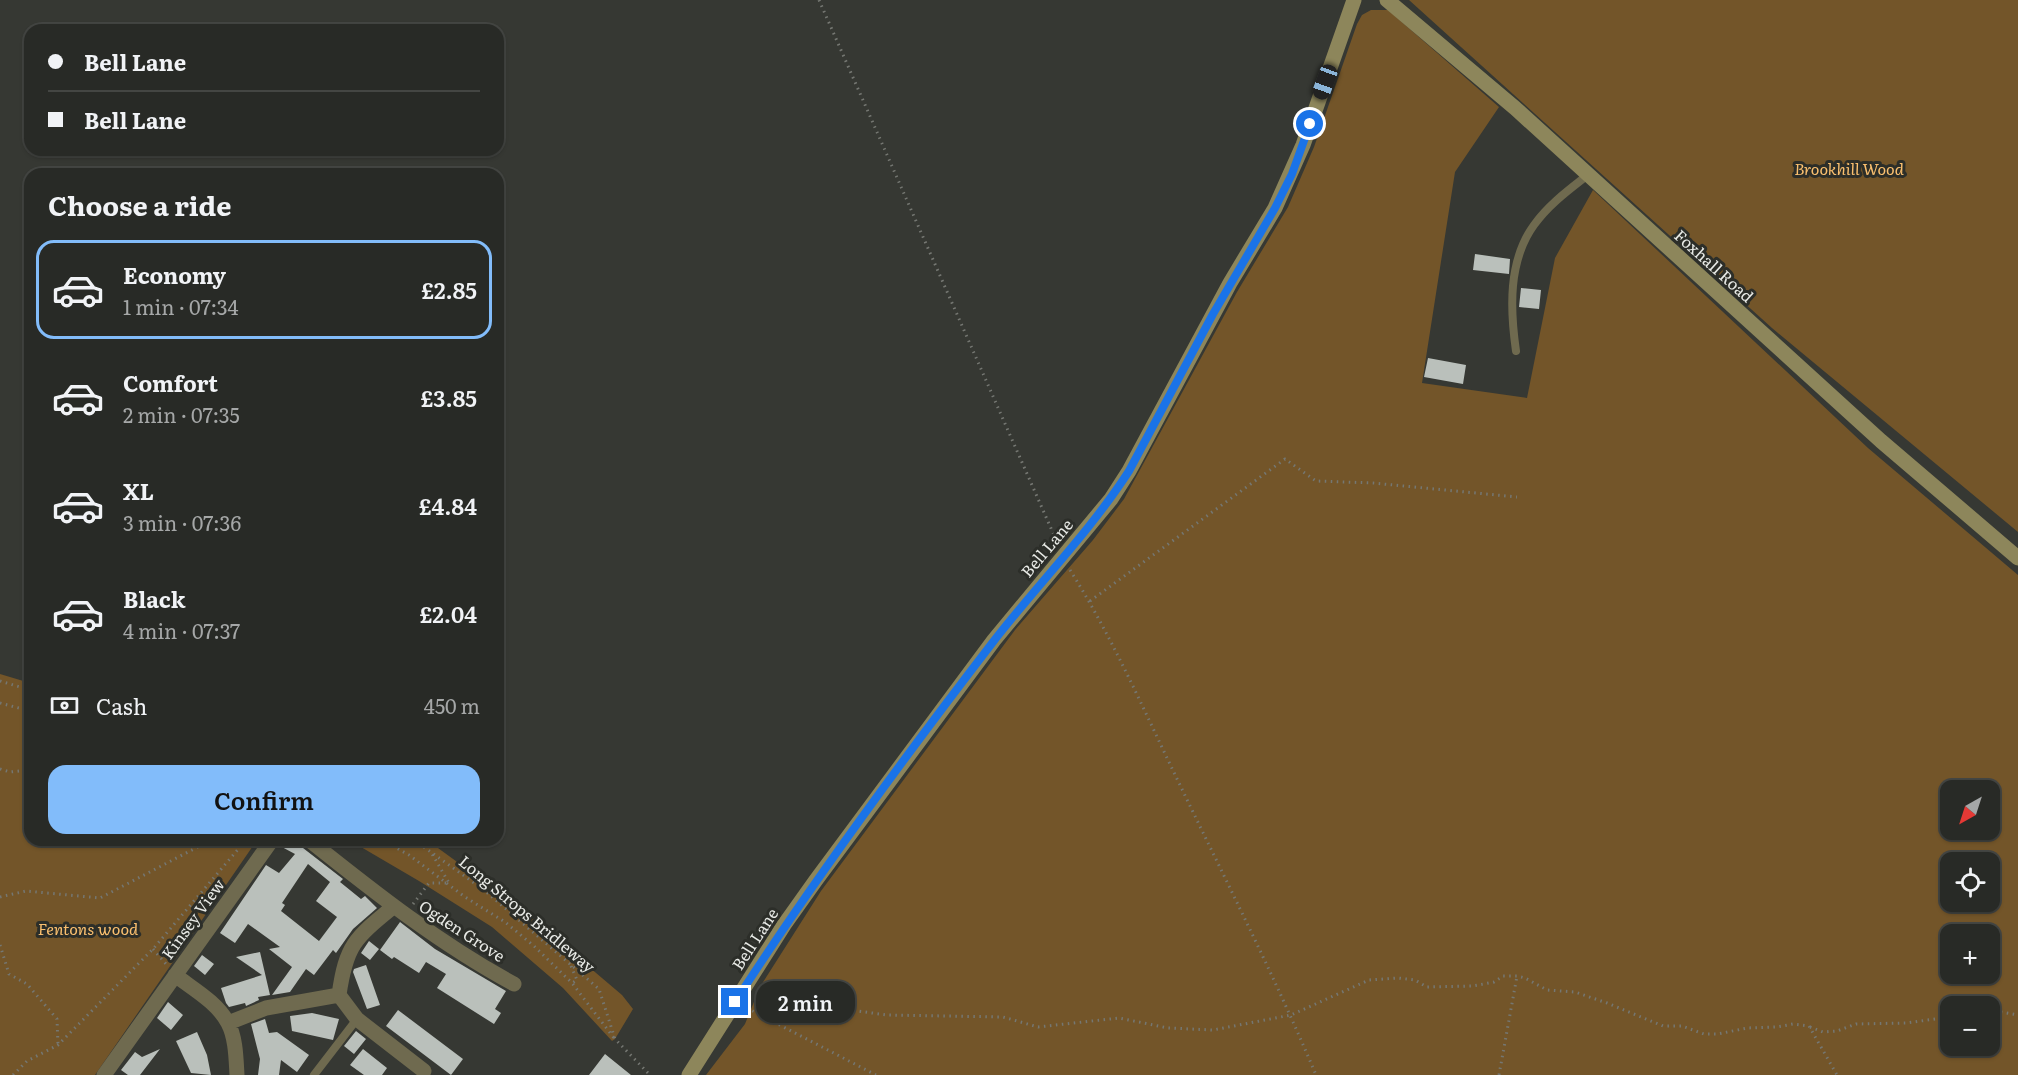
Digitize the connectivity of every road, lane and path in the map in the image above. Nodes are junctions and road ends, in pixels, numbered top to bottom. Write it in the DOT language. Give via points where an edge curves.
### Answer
graph roads {
  1 [pos="819,0"];
  2 [pos="1354,0"];
  3 [pos="1387,0"];
  4 [pos="1589,174"];
  5 [pos="1515,351"];
  6 [pos="1517,497"];
  7 [pos="1063,558"];
  8 [pos="2018,558"];
  9 [pos="1090,601"];
  10 [pos="0,681"];
  11 [pos="24,688"];
  12 [pos="0,703"];
  13 [pos="24,709"];
  14 [pos="0,769"];
  15 [pos="24,771"];
  16 [pos="191,846"];
  17 [pos="199,846"];
  18 [pos="241,846"];
  19 [pos="268,846"];
  20 [pos="317,846"];
  21 [pos="393,846"];
  22 [pos="424,846"];
  23 [pos="191,850"];
  24 [pos="430,850"];
  25 [pos="450,884"];
  26 [pos="0,897"];
  27 [pos="398,911"];
  28 [pos="0,945"];
  29 [pos="153,949"];
  30 [pos="568,962"];
  31 [pos="175,975"];
  32 [pos="1516,976"];
  33 [pos="572,983"];
  34 [pos="514,984"];
  35 [pos="339,995"];
  36 [pos="2000,1012"];
  37 [pos="1291,1015"];
  38 [pos="2018,1015"];
  39 [pos="1940,1018"];
  40 [pos="357,1019"];
  41 [pos="228,1023"];
  42 [pos="1809,1026"];
  43 [pos="615,1040"];
  44 [pos="58,1045"];
  45 [pos="424,1071"];
  46 [pos="13,1075"];
  47 [pos="104,1075"];
  48 [pos="237,1075"];
  49 [pos="314,1075"];
  50 [pos="650,1075"];
  51 [pos="689,1075"];
  52 [pos="876,1075"];
  53 [pos="1316,1075"];
  54 [pos="1499,1075"];
  55 [pos="1837,1075"];
  1 -- 7 [label="path"];
  2 -- 7 [label="street, Bell Lane" via="1303,146 1275,208 1129,471"];
  3 -- 4 [label="street, Foxhall Road"];
  4 -- 5 [label="lane" via="1556,200 1534,225 1522,248 1513,282"];
  4 -- 8 [label="street, Foxhall Road" via="1881,441"];
  6 -- 9 [label="path" via="1373,483 1316,482 1285,459"];
  7 -- 9 [label="path"];
  7 -- 51 [label="street, Bell Lane" via="994,640 816,880"];
  9 -- 37 [label="path"];
  10 -- 11 [label="path"];
  12 -- 13 [label="path"];
  14 -- 15 [label="path"];
  16 -- 23 [label="path"];
  17 -- 23 [label="path"];
  18 -- 29 [label="path"];
  19 -- 31 [label="street, Kinsey View"];
  20 -- 27 [label="street, Ogden Grove"];
  21 -- 25 [label="path"];
  22 -- 24 [label="path, Long Strops Bridleway"];
  23 -- 26 [label="path" via="100,898 26,891"];
  24 -- 25 [label="path"];
  24 -- 30 [label="path, Long Strops Bridleway"];
  25 -- 27 [label="path" via="429,883"];
  25 -- 33 [label="path" via="505,922"];
  27 -- 34 [label="street, Ogden Grove"];
  27 -- 35 [label="street, Ogden Grove" via="366,929 350,950"];
  28 -- 44 [label="path" via="9,974 27,984 57,1019"];
  29 -- 31 [label="path"];
  29 -- 44 [label="path"];
  30 -- 33 [label="path" via="577,980"];
  30 -- 43 [label="path, Long Strops Bridleway" via="599,989"];
  31 -- 41 [label="street, Kinsey View" via="216,1006"];
  31 -- 47 [label="street"];
  32 -- 37 [label="path" via="1473,986 1427,987 1398,978 1369,980"];
  32 -- 42 [label="path" via="1547,990 1575,992 1663,1026 1682,1026 1704,1034 1793,1024"];
  32 -- 54 [label="path"];
  33 -- 43 [label="path"];
  35 -- 40 [label="street"];
  35 -- 41 [label="street" via="266,1008"];
  36 -- 38 [label="path"];
  37 -- 52 [label="path" via="1213,1030 1168,1028 1119,1018 1038,1027 1003,1017 887,1016 850,1010 797,1009 765,1017"];
  37 -- 53 [label="path"];
  39 -- 42 [label="path" via="1856,1024 1822,1032"];
  40 -- 45 [label="street"];
  40 -- 49 [label="lane"];
  41 -- 48 [label="street, Kinsey View"];
  42 -- 55 [label="path"];
  43 -- 50 [label="path, Long Strops Bridleway"];
  44 -- 46 [label="path" via="27,1061"];
}
